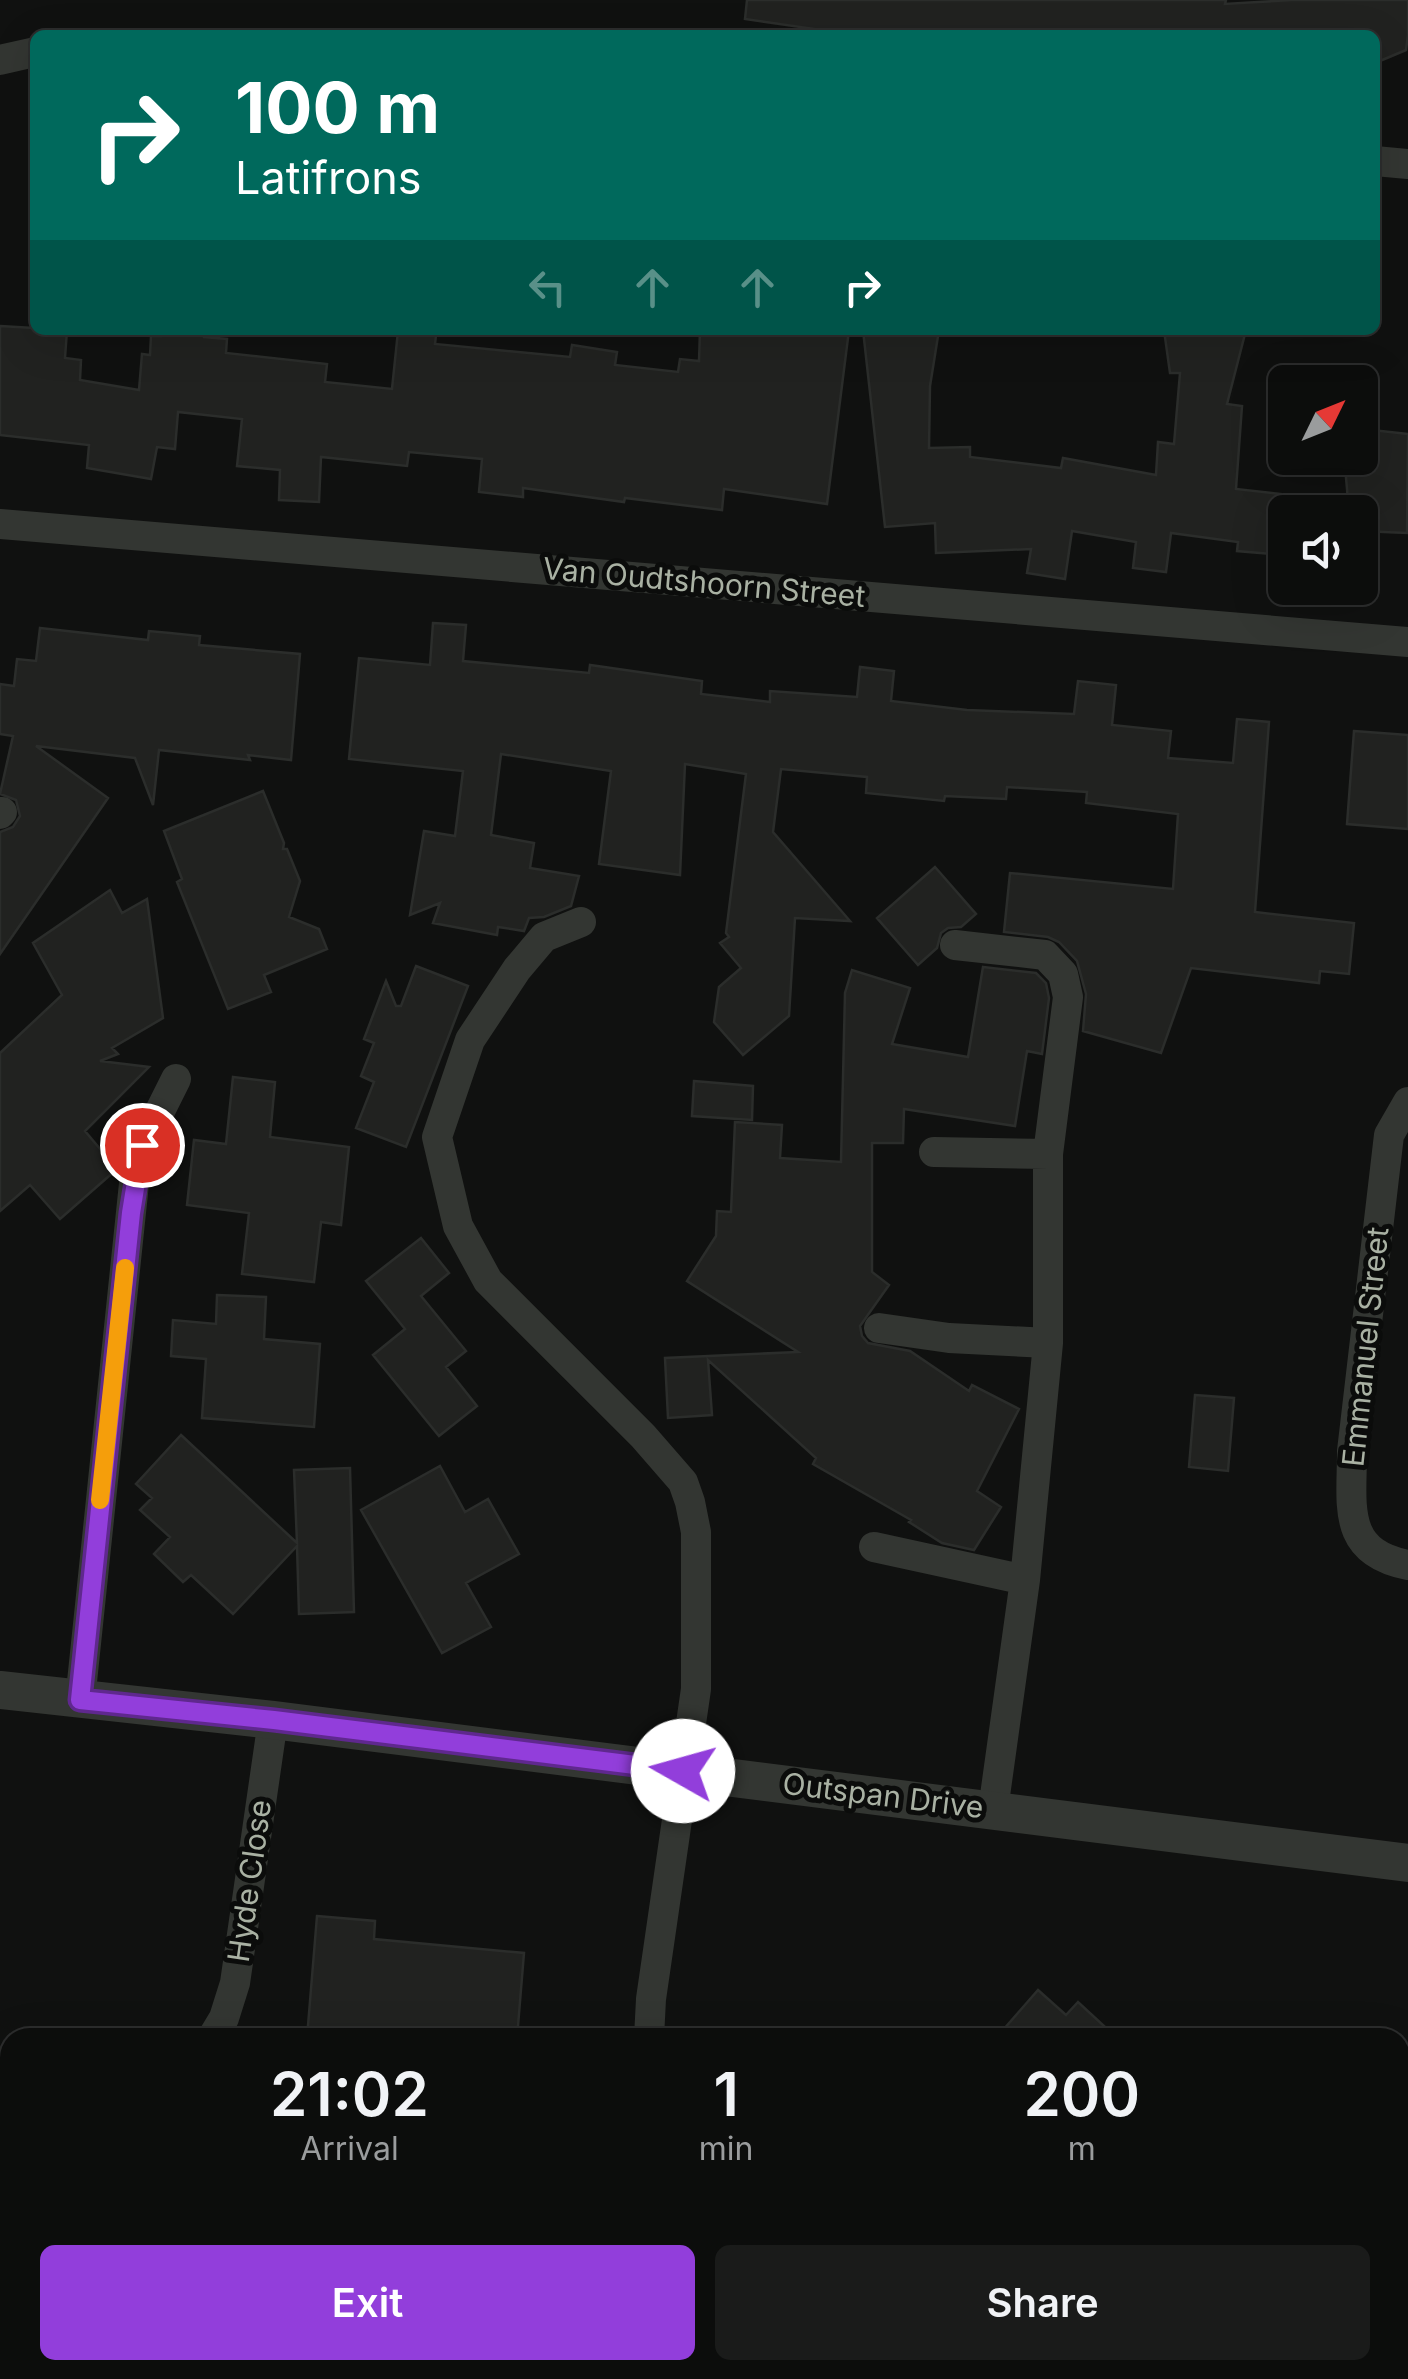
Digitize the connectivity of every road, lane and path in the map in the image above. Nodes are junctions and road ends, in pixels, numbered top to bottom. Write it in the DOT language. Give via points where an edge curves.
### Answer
graph roads {
  1 [pos="30,53"];
  2 [pos="0,60"];
  3 [pos="1380,161"];
  4 [pos="1408,164"];
  5 [pos="0,524"];
  6 [pos="1408,642"];
  7 [pos="582,922"];
  8 [pos="955,945"];
  9 [pos="176,1079"];
  10 [pos="1408,1102"];
  11 [pos="934,1152"];
  12 [pos="1048,1154"];
  13 [pos="879,1328"];
  14 [pos="1048,1343"];
  15 [pos="874,1547"];
  16 [pos="1408,1565"];
  17 [pos="1025,1580"];
  18 [pos="0,1690"];
  19 [pos="80,1700"];
  20 [pos="274,1720"];
  21 [pos="683,1771"];
  22 [pos="993,1810"];
  23 [pos="1408,1863"];
  24 [pos="218,2028"];
  25 [pos="650,2028"];
  1 -- 2 [label="street"];
  3 -- 4 [label="street"];
  5 -- 6 [label="street, Van Oudtshoorn Street"];
  7 -- 21 [label="street" via="544,938 517,969 470,1040 437,1137 458,1226 488,1281 683,1482 696,1532 696,1689"];
  8 -- 12 [label="street" via="1045,955 1062,974 1068,996"];
  9 -- 19 [label="street" via="142,1145 136,1174"];
  10 -- 16 [label="street, Emmanuel Street" via="1389,1134 1352,1451 1352,1501 1364,1546"];
  11 -- 12 [label="street"];
  12 -- 14 [label="street"];
  13 -- 14 [label="street"];
  14 -- 17 [label="street"];
  15 -- 17 [label="street"];
  17 -- 22 [label="street"];
  18 -- 19 [label="street, Outspan Drive"];
  19 -- 20 [label="street, Outspan Drive"];
  20 -- 21 [label="street, Outspan Drive"];
  20 -- 24 [label="street, Hyde Close" via="235,1983"];
  21 -- 22 [label="street, Outspan Drive"];
  21 -- 25 [label="street"];
  22 -- 23 [label="street, Outspan Drive"];
}
